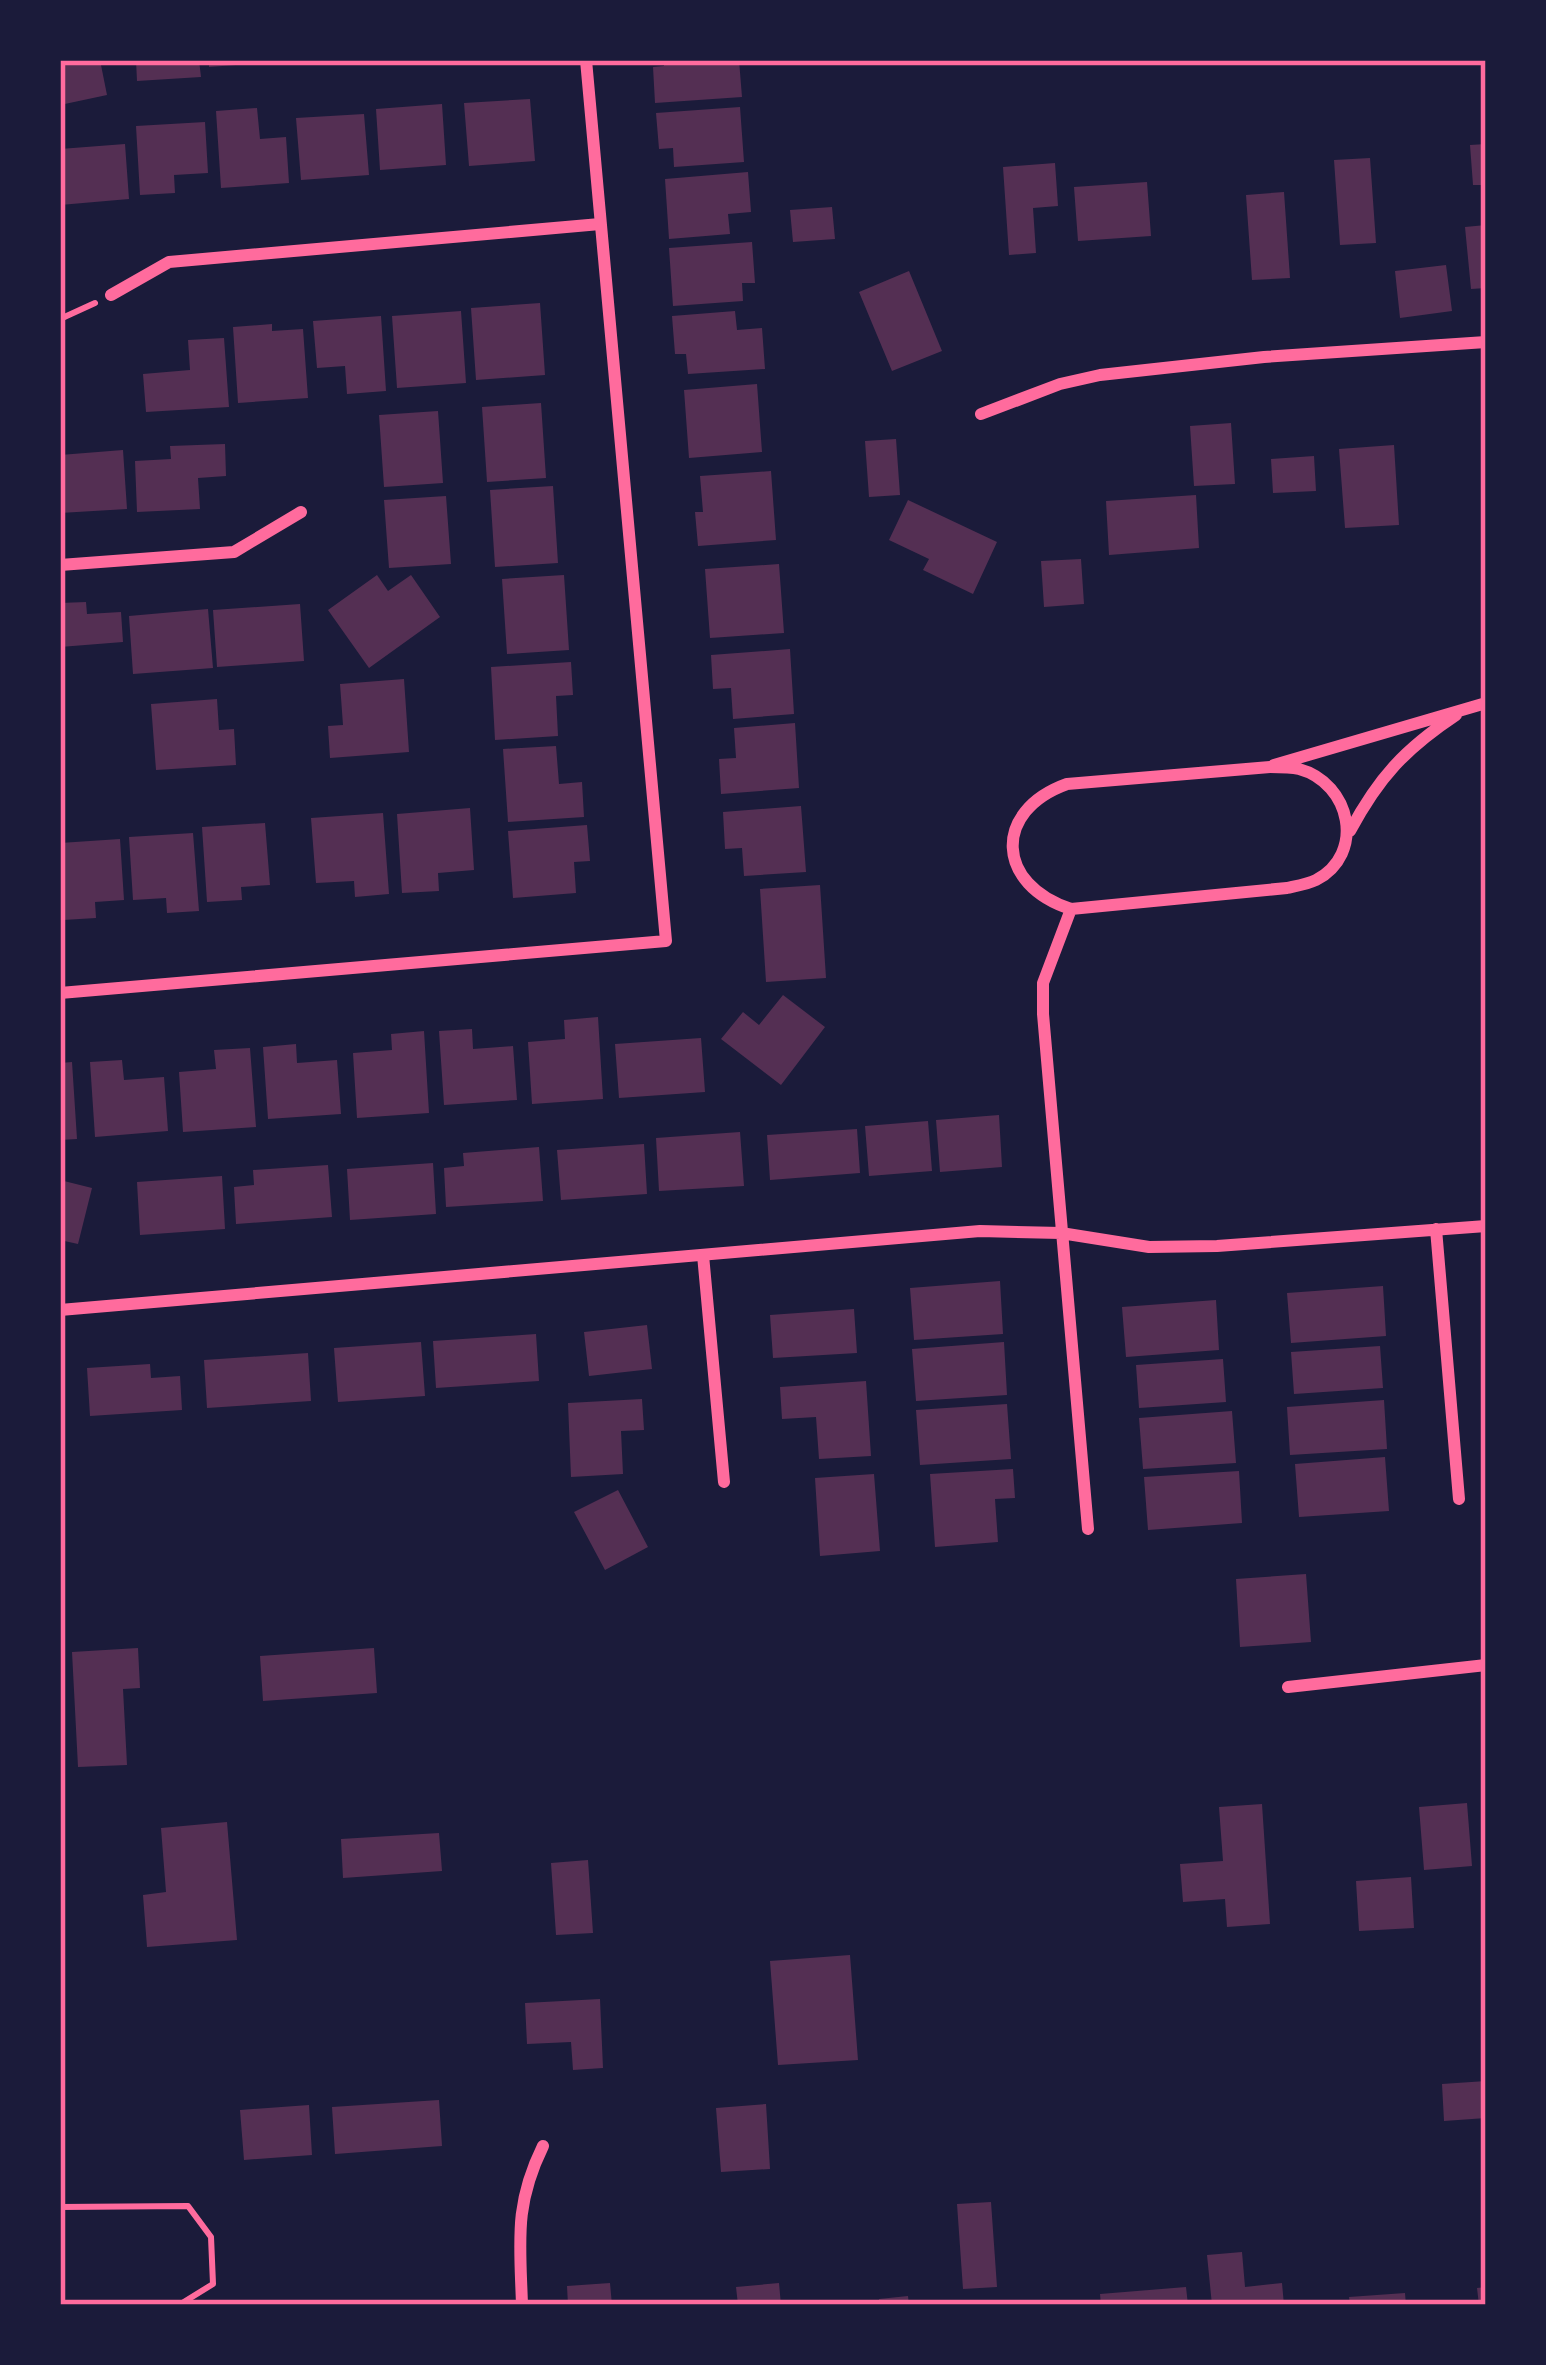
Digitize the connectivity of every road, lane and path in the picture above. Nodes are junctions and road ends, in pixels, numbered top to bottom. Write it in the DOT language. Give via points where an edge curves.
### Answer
graph roads {
  1 [pos="586,60"];
  2 [pos="600,224"];
  3 [pos="111,296"];
  4 [pos="60,320"];
  5 [pos="1486,342"];
  6 [pos="981,414"];
  7 [pos="301,512"];
  8 [pos="60,565"];
  9 [pos="1486,704"];
  10 [pos="1467,707"];
  11 [pos="1270,767"];
  12 [pos="1349,832"];
  13 [pos="1071,909"];
  14 [pos="60,993"];
  15 [pos="1486,1226"];
  16 [pos="1436,1229"];
  17 [pos="1061,1233"];
  18 [pos="703,1255"];
  19 [pos="60,1310"];
  20 [pos="724,1482"];
  21 [pos="1459,1499"];
  22 [pos="1088,1529"];
  23 [pos="1486,1665"];
  24 [pos="1288,1687"];
  25 [pos="543,2146"];
  26 [pos="60,2207"];
  27 [pos="179,2305"];
  28 [pos="522,2305"];
  1 -- 2 [label="street"];
  2 -- 3 [label="street" via="170,262"];
  2 -- 14 [label="street" via="666,941"];
  3 -- 4 [label="path"];
  5 -- 6 [label="street" via="1100,375"];
  7 -- 8 [label="street" via="234,552"];
  9 -- 10 [label="street"];
  10 -- 11 [label="street"];
  10 -- 12 [label="street" via="1401,756"];
  11 -- 12 [label="street" via="1300,769 1327,783"];
  11 -- 13 [label="street" via="1067,784 1042,793 1026,808 1012,850 1030,888"];
  12 -- 13 [label="street" via="1345,849 1316,880"];
  13 -- 17 [label="street" via="1043,983"];
  15 -- 16 [label="street"];
  16 -- 17 [label="street" via="1149,1247"];
  16 -- 21 [label="street"];
  17 -- 18 [label="street" via="980,1231"];
  17 -- 22 [label="street"];
  18 -- 19 [label="street"];
  18 -- 20 [label="street"];
  23 -- 24 [label="street"];
  25 -- 28 [label="street" via="525,2184 519,2224"];
  26 -- 27 [label="path" via="188,2206 211,2237 213,2284"];
}
